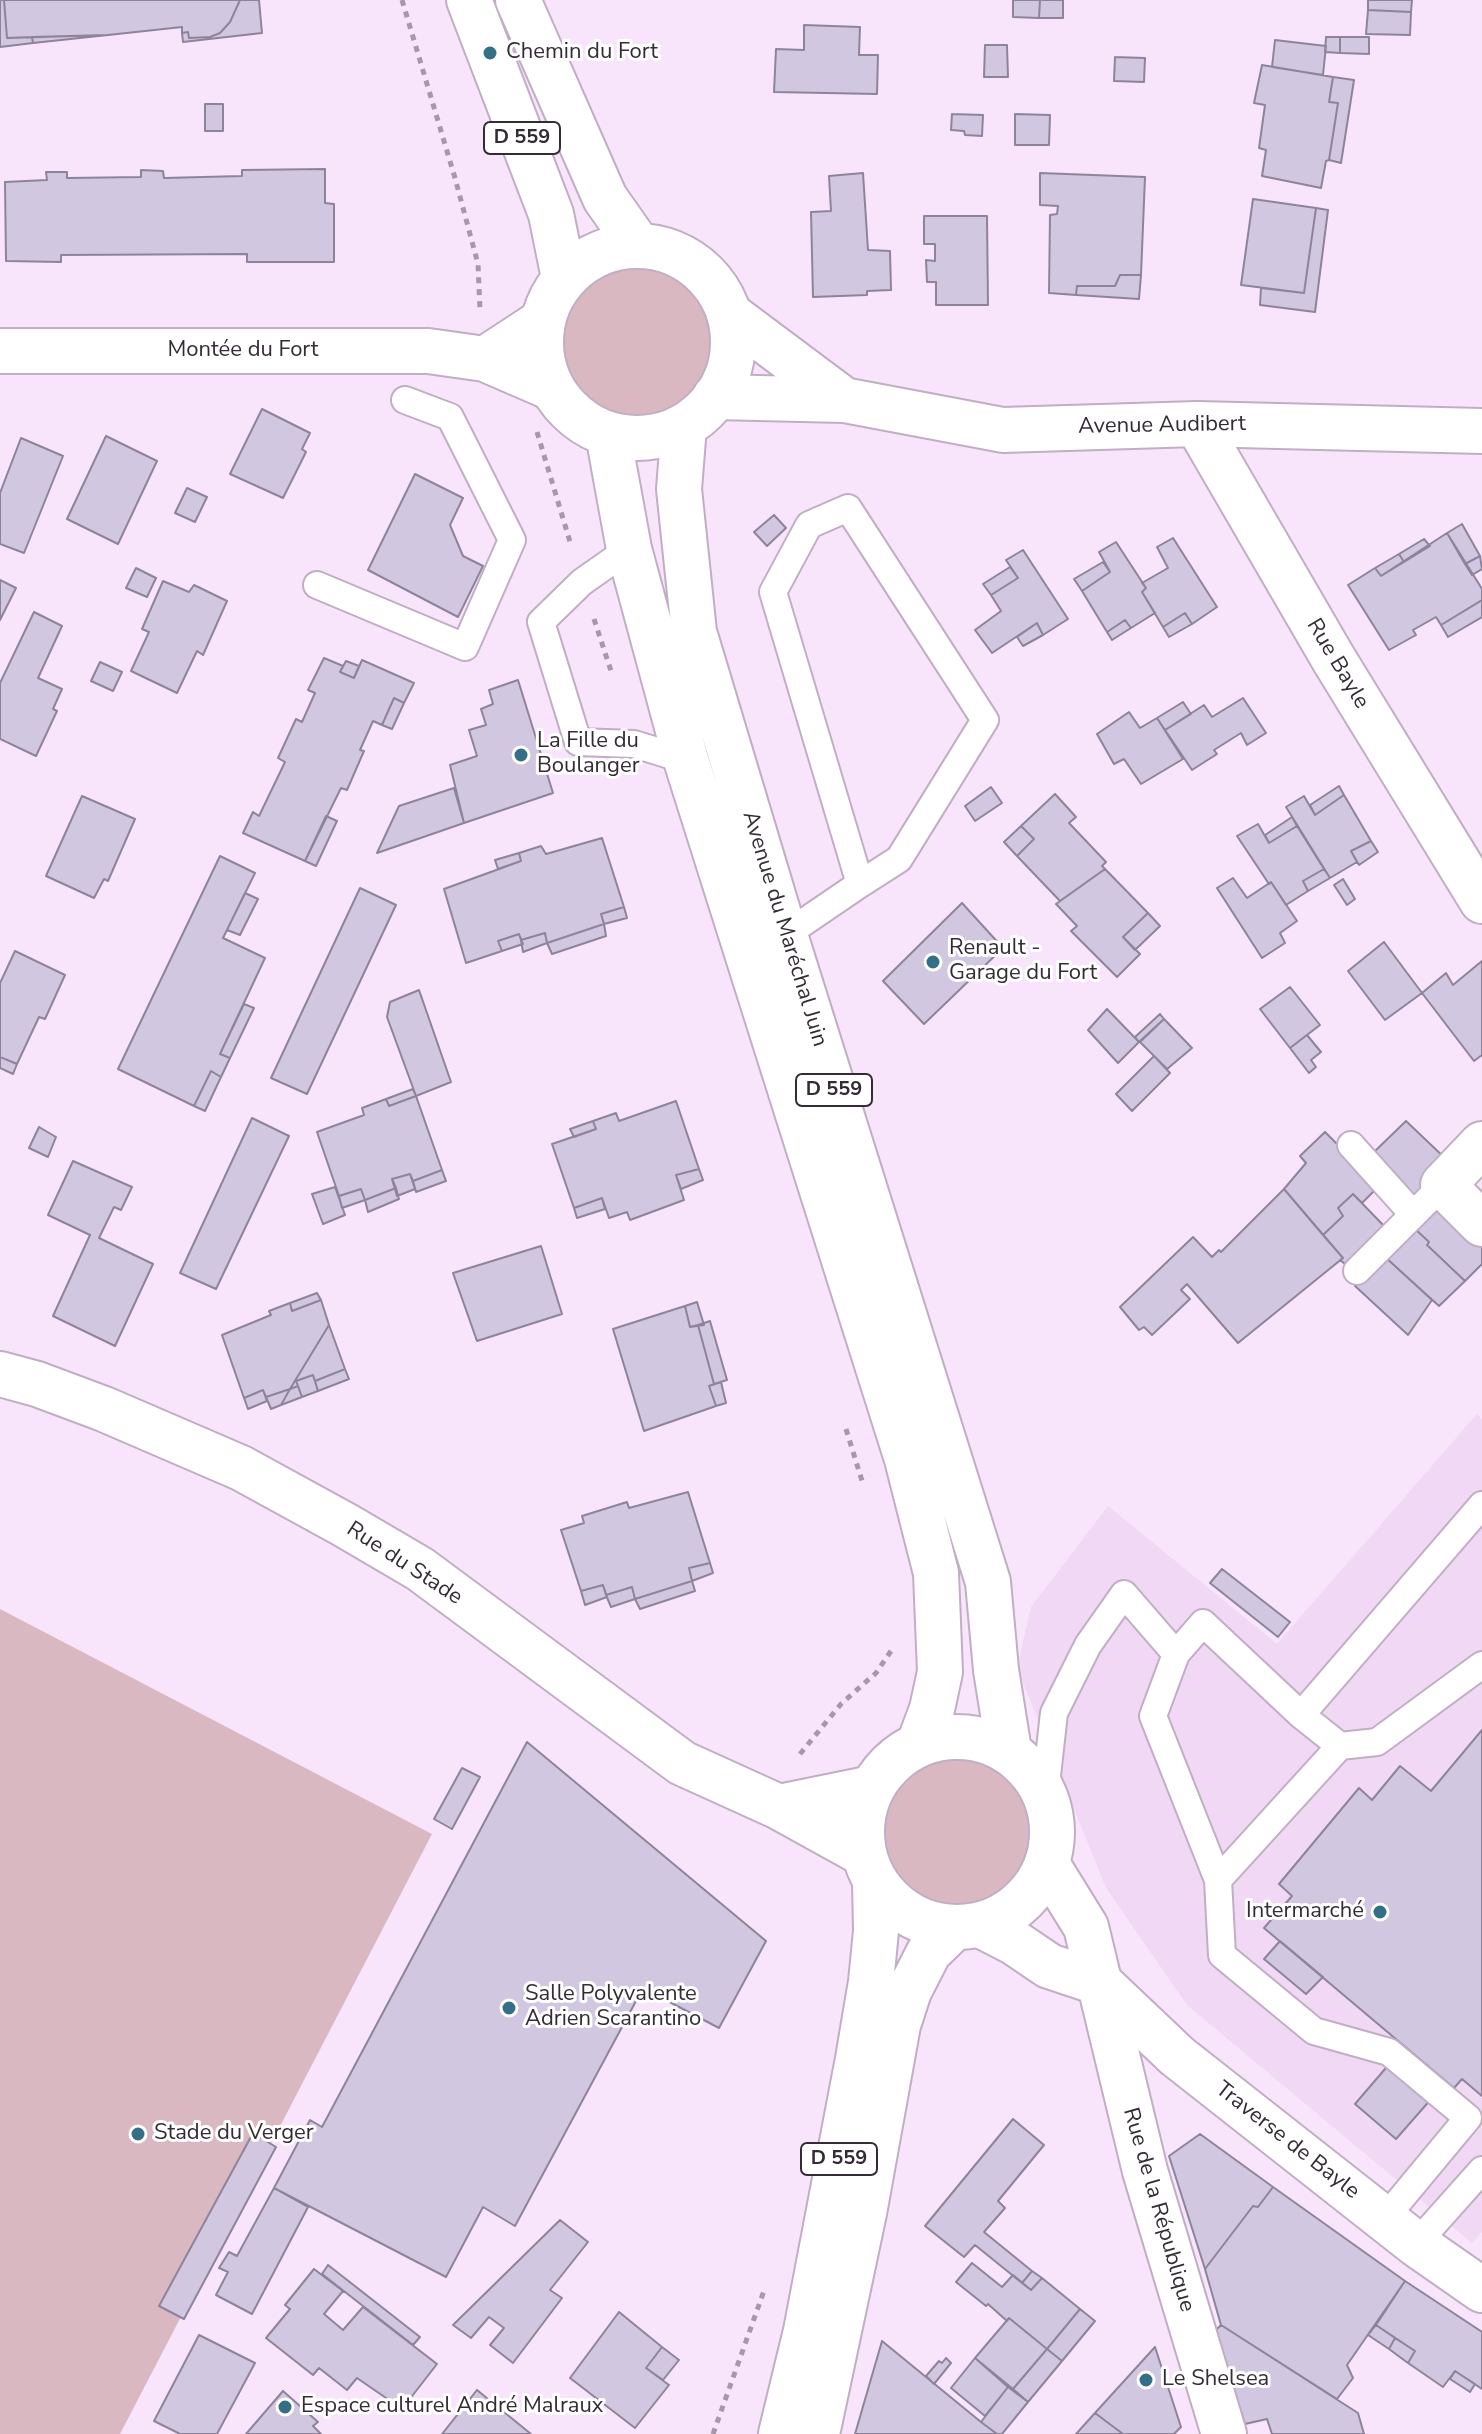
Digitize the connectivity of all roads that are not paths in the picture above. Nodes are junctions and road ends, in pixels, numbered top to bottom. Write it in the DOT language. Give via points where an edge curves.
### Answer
graph roads {
  1 [pos="469,0"];
  2 [pos="518,0"];
  3 [pos="638,245"];
  4 [pos="564,278"];
  5 [pos="729,314"];
  6 [pos="543,321"];
  7 [pos="0,351"];
  8 [pos="485,359"];
  9 [pos="405,400"];
  10 [pos="844,400"];
  11 [pos="544,408"];
  12 [pos="700,411"];
  13 [pos="1197,424"];
  14 [pos="1482,431"];
  15 [pos="608,434"];
  16 [pos="629,549"];
  17 [pos="317,585"];
  18 [pos="686,760"];
  19 [pos="860,884"];
  20 [pos="1482,901"];
  21 [pos="785,935"];
  22 [pos="1482,1144"];
  23 [pos="1351,1145"];
  24 [pos="1428,1199"];
  25 [pos="1482,1224"];
  26 [pos="1357,1271"];
  27 [pos="0,1374"];
  28 [pos="1482,1505"];
  29 [pos="1176,1654"];
  30 [pos="1482,1665"];
  31 [pos="1301,1715"];
  32 [pos="919,1744"];
  33 [pos="1340,1746"];
  34 [pos="1009,1751"];
  35 [pos="872,1788"];
  36 [pos="1045,1793"];
  37 [pos="779,1807"];
  38 [pos="1047,1864"];
  39 [pos="869,1867"];
  40 [pos="1218,1880"];
  41 [pos="967,1926"];
  42 [pos="1100,1983"];
  43 [pos="1482,2170"];
  44 [pos="1401,2231"];
  45 [pos="1482,2290"];
  46 [pos="781,2434"];
  47 [pos="817,2434"];
  48 [pos="1224,2434"];
  1 -- 4 [label="main road, D 559" via="551,214"];
  2 -- 3 [label="main road, D 559" via="605,198"];
  3 -- 4 [label="main road" via="597,254"];
  3 -- 5 [label="main road" via="668,250 695,264 716,286"];
  4 -- 6 [label="main road"];
  5 -- 10 [label="main road, Avenue Audibert"];
  5 -- 12 [label="main road" via="732,357 726,378"];
  6 -- 8 [label="main road"];
  6 -- 11 [label="main road"];
  7 -- 8 [label="main road, Montée du Fort" via="428,351"];
  8 -- 11 [label="main road, Montée du Fort"];
  9 -- 17 [label="lane" via="450,417 512,540 465,647"];
  10 -- 12 [label="main road, Avenue Audibert"];
  10 -- 13 [label="main road, Avenue Audibert" via="1003,430"];
  11 -- 15 [label="main road" via="567,408"];
  12 -- 15 [label="main road" via="660,436"];
  12 -- 21 [label="main road, Avenue du Maréchal Juin / D 559" via="679,489 694,632"];
  13 -- 14 [label="main road, Avenue Audibert"];
  13 -- 20 [label="main road, Rue Bayle"];
  15 -- 16 [label="main road, Avenue du Maréchal Juin / D 559"];
  16 -- 18 [label="main road, Avenue du Maréchal Juin / D 559"];
  16 -- 18 [label="lane" via="582,582 541,622 578,742 634,744"];
  18 -- 32 [label="main road, Avenue du Maréchal Juin / D 559" via="907,1459 936,1573 940,1672"];
  19 -- 19 [label="lane" via="899,859 985,720 848,508 809,525 773,592"];
  19 -- 21 [label="lane"];
  21 -- 34 [label="main road, Avenue du Maréchal Juin / D 559" via="988,1582"];
  22 -- 24 [label="main road"];
  23 -- 24 [label="lane"];
  24 -- 25 [label="main road"];
  24 -- 26 [label="lane"];
  27 -- 37 [label="main road, Rue du Stade" via="104,1409 241,1468 345,1525 420,1569 682,1763"];
  28 -- 31 [label="lane"];
  29 -- 31 [label="lane" via="1203,1623"];
  29 -- 36 [label="lane" via="1124,1594 1088,1645 1054,1713"];
  29 -- 40 [label="lane" via="1153,1716"];
  30 -- 33 [label="lane" via="1377,1742"];
  31 -- 33 [label="lane"];
  32 -- 34 [label="main road" via="949,1736 980,1738"];
  32 -- 35 [label="main road" via="892,1762"];
  33 -- 40 [label="lane"];
  34 -- 36 [label="main road" via="1030,1769"];
  35 -- 37 [label="main road"];
  35 -- 39 [label="main road" via="862,1832"];
  36 -- 38 [label="main road" via="1052,1828"];
  37 -- 39 [label="main road, Rue du Stade"];
  38 -- 41 [label="main road" via="1023,1901 1005,1914"];
  38 -- 42 [label="main road" via="1086,1927"];
  39 -- 41 [label="main road" via="888,1899 907,1914 928,1923"];
  39 -- 46 [label="main road, D 559" via="876,1931 871,1982 806,2331"];
  40 -- 44 [label="lane" via="1222,1955 1314,2031 1389,2052 1468,2118"];
  41 -- 42 [label="main road, Traverse de Bayle" via="1015,1943 1049,1966"];
  41 -- 47 [label="main road, D 559" via="929,1952 898,2025"];
  42 -- 44 [label="main road, Traverse de Bayle" via="1177,2056"];
  42 -- 48 [label="main road, Rue de la République" via="1145,2171"];
  43 -- 44 [label="lane"];
  44 -- 45 [label="main road, Traverse de Bayle"];
}
